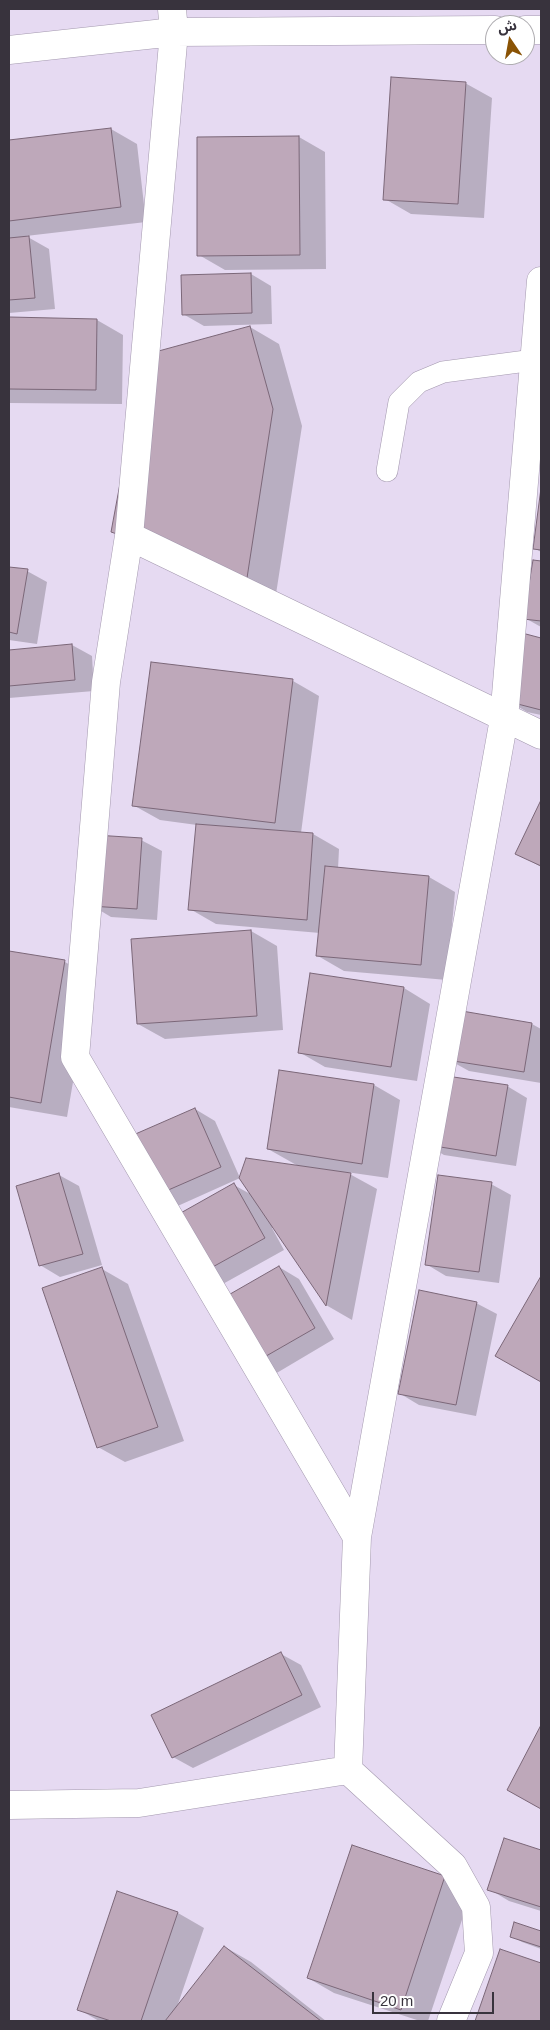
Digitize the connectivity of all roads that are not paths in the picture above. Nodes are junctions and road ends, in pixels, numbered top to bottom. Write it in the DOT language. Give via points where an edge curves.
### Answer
graph roads {
  1 [pos="173,20"];
  2 [pos="485,30"];
  3 [pos="9,50"];
  4 [pos="541,280"];
  5 [pos="534,360"];
  6 [pos="387,471"];
  7 [pos="129,536"];
  8 [pos="504,719"];
  9 [pos="541,735"];
  10 [pos="357,1537"];
  11 [pos="348,1770"];
  12 [pos="9,1805"];
  13 [pos="451,2021"];
  1 -- 2 [label="street"];
  1 -- 3 [label="street"];
  1 -- 7 [label="street"];
  4 -- 5 [label="street"];
  5 -- 6 [label="lane" via="443,372 419,382 398,402"];
  5 -- 8 [label="street"];
  7 -- 8 [label="street"];
  7 -- 10 [label="street" via="106,682 75,1057"];
  8 -- 9 [label="street"];
  8 -- 10 [label="street"];
  10 -- 11 [label="street"];
  11 -- 12 [label="street" via="140,1803"];
  11 -- 13 [label="street" via="454,1866 476,1907 479,1953"];
}
